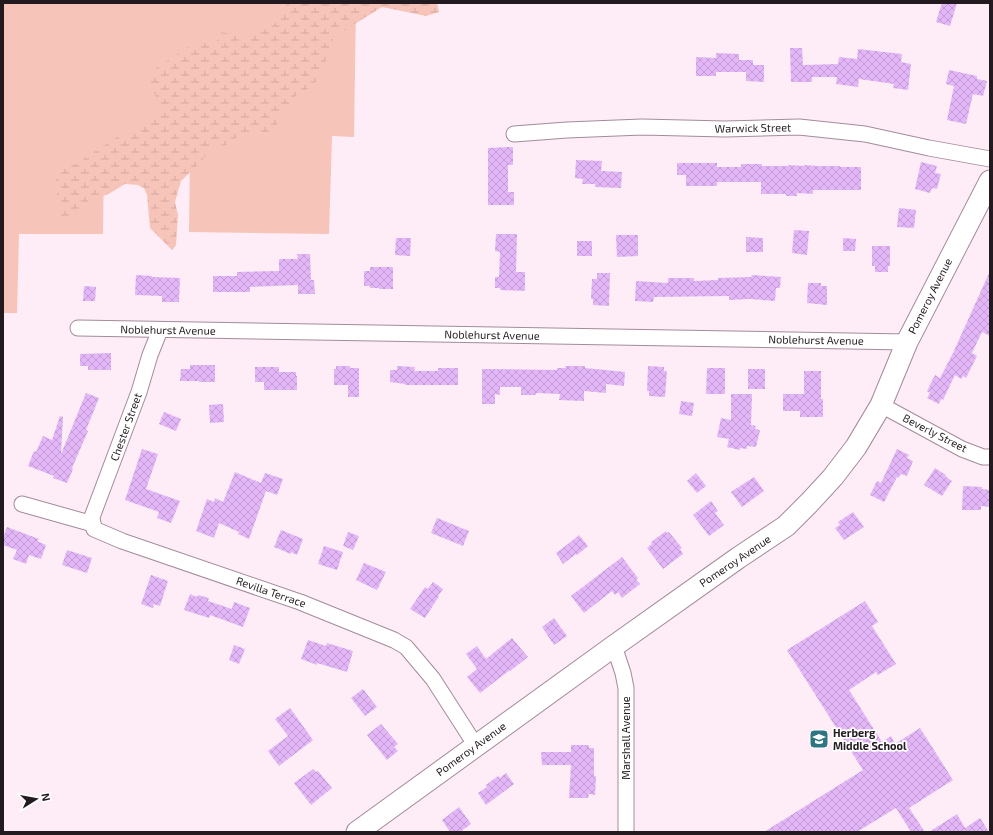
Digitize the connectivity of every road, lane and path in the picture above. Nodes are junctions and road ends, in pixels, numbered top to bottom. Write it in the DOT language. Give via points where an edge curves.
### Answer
graph roads {
  1 [pos="514,134"];
  2 [pos="990,159"];
  3 [pos="990,181"];
  4 [pos="78,328"];
  5 [pos="160,330"];
  6 [pos="907,342"];
  7 [pos="881,405"];
  8 [pos="990,457"];
  9 [pos="22,504"];
  10 [pos="94,524"];
  11 [pos="614,646"];
  12 [pos="476,746"];
  13 [pos="357,832"];
  14 [pos="626,832"];
  1 -- 2 [label="street, Warwick Street" via="642,127 799,127 865,134"];
  3 -- 6 [label="street, Pomeroy Avenue"];
  4 -- 5 [label="street, Noblehurst Avenue"];
  5 -- 6 [label="street, Noblehurst Avenue"];
  5 -- 10 [label="street, Chester Street" via="92,517"];
  6 -- 7 [label="street, Pomeroy Avenue"];
  7 -- 8 [label="street, Beverly Street" via="962,449"];
  7 -- 11 [label="street, Pomeroy Avenue" via="856,447 833,477 786,526"];
  9 -- 10 [label="street, Revilla Terrace"];
  10 -- 12 [label="street, Revilla Terrace" via="94,529 122,542 300,602 394,640 406,647 433,679"];
  11 -- 12 [label="street, Pomeroy Avenue"];
  11 -- 14 [label="street, Marshall Avenue" via="626,688"];
  12 -- 13 [label="street, Pomeroy Avenue"];
}
